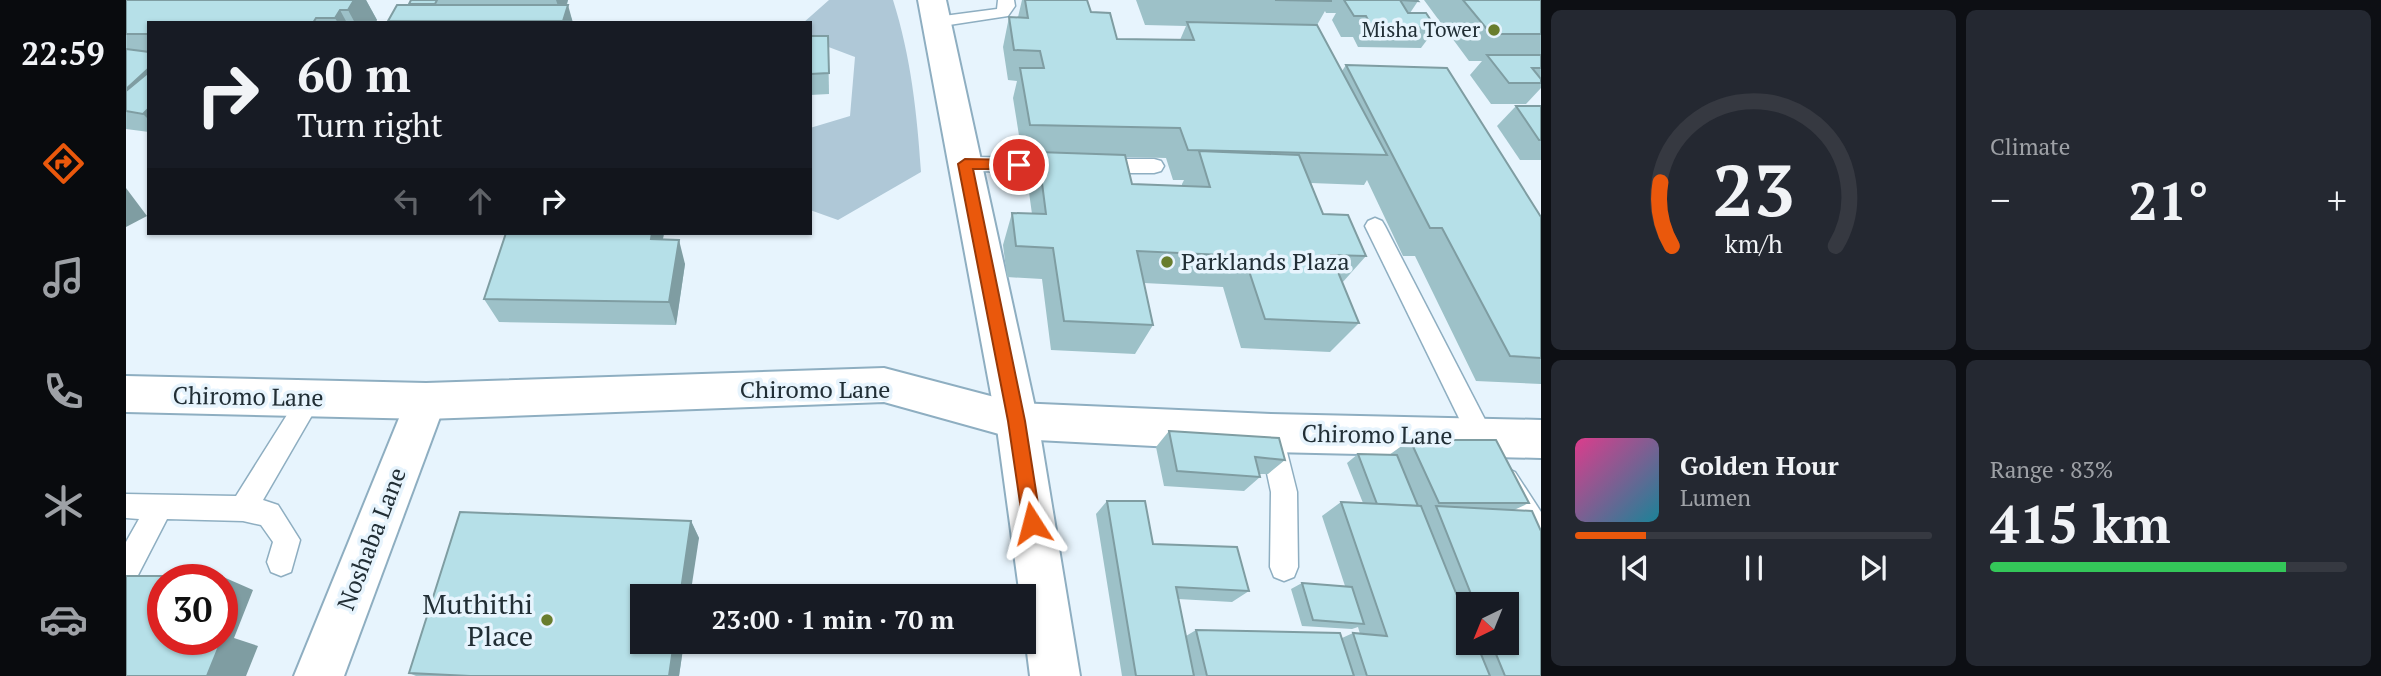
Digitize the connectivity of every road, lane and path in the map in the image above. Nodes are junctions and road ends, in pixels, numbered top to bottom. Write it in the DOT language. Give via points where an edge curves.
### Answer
graph roads {
  1 [pos="1006,0"];
  2 [pos="934,11"];
  3 [pos="965,164"];
  4 [pos="1154,166"];
  5 [pos="1375,226"];
  6 [pos="126,394"];
  7 [pos="310,398"];
  8 [pos="426,401"];
  9 [pos="1017,421"];
  10 [pos="1271,433"];
  11 [pos="1480,437"];
  12 [pos="1541,439"];
  13 [pos="126,506"];
  14 [pos="160,507"];
  15 [pos="243,509"];
  16 [pos="1541,536"];
  17 [pos="281,562"];
  18 [pos="1284,567"];
  19 [pos="126,569"];
  20 [pos="319,676"];
  21 [pos="1055,676"];
  1 -- 2 [label="lane" via="1002,13"];
  2 -- 3 [label="street"];
  3 -- 4 [label="lane"];
  3 -- 9 [label="street"];
  5 -- 11 [label="lane"];
  6 -- 7 [label="street, Chiromo Lane"];
  7 -- 8 [label="street, Chiromo Lane"];
  7 -- 15 [label="lane"];
  8 -- 9 [label="street, Chiromo Lane" via="884,385"];
  8 -- 20 [label="street, Noshaba Lane"];
  9 -- 10 [label="street, Chiromo Lane"];
  9 -- 21 [label="street"];
  10 -- 11 [label="street, Chiromo Lane"];
  10 -- 18 [label="lane" via="1284,492"];
  11 -- 12 [label="street, Chiromo Lane"];
  11 -- 16 [label="lane"];
  13 -- 14 [label="lane"];
  14 -- 15 [label="lane"];
  14 -- 19 [label="lane"];
  15 -- 17 [label="lane" via="269,514 288,540"];
}
